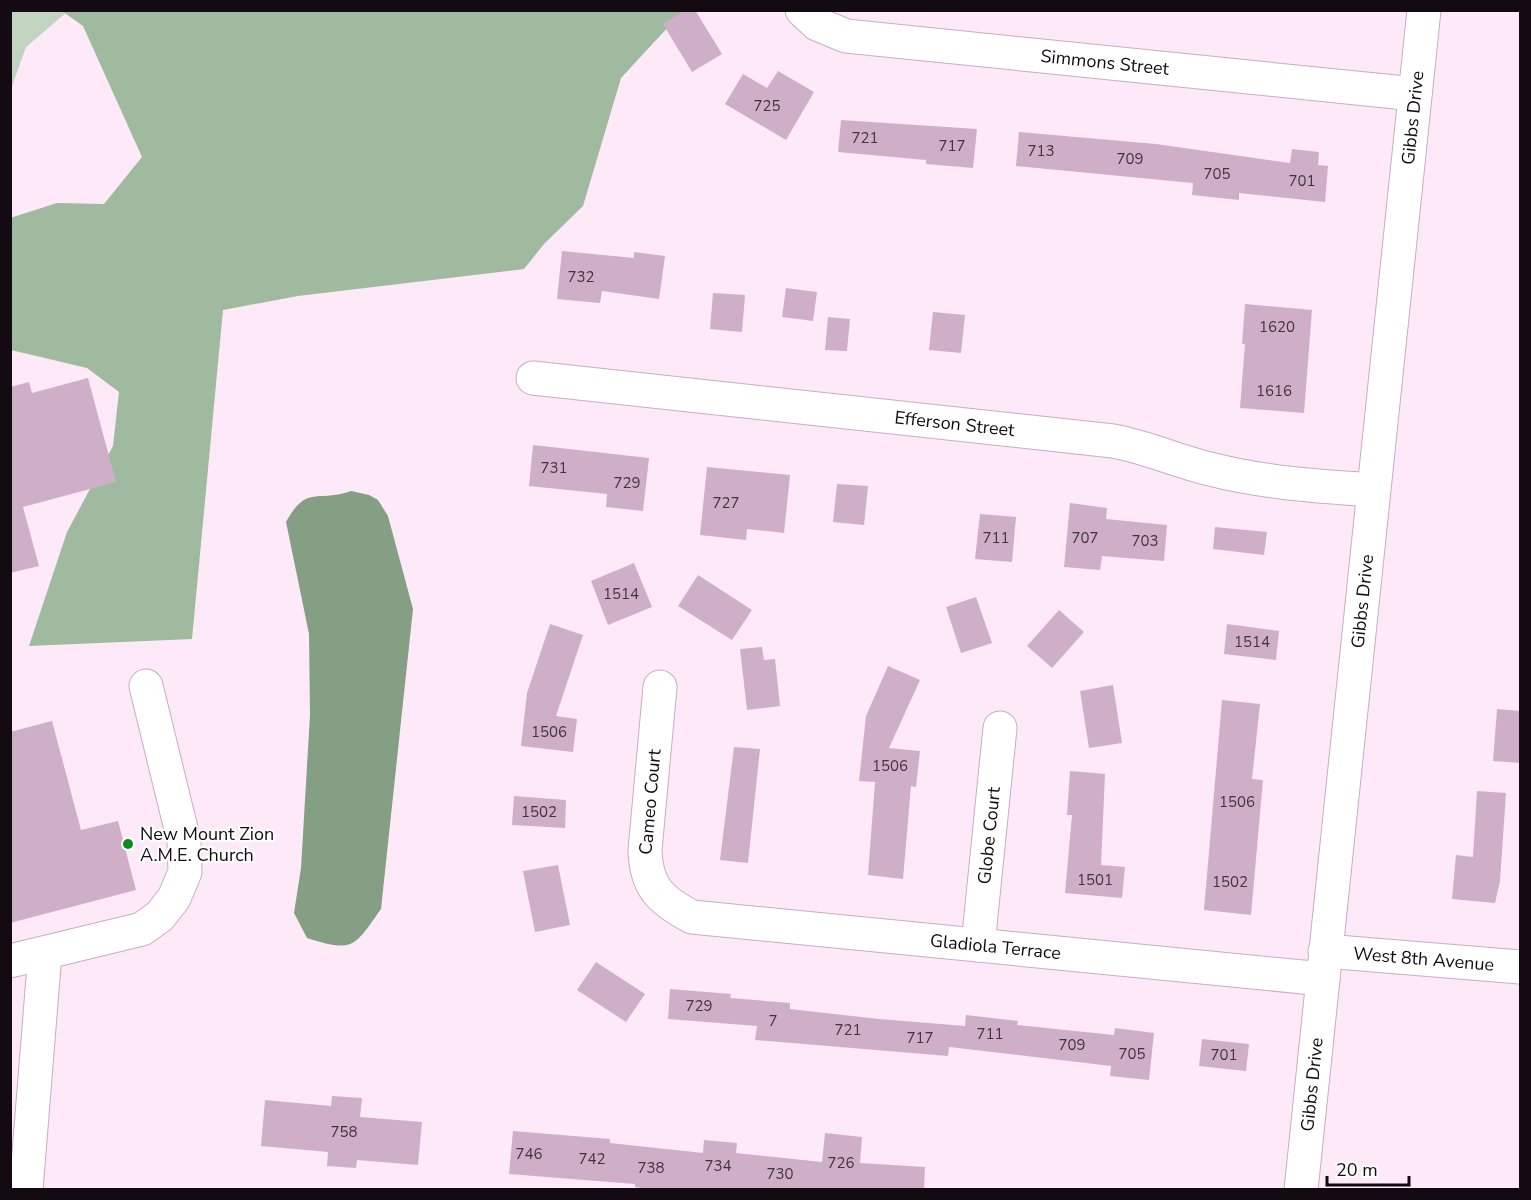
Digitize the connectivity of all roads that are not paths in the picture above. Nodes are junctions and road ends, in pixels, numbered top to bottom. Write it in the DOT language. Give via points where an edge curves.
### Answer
graph roads {
  1 [pos="802,10"];
  2 [pos="1424,10"];
  3 [pos="1415,94"];
  4 [pos="533,378"];
  5 [pos="1373,490"];
  6 [pos="146,686"];
  7 [pos="660,687"];
  8 [pos="1000,728"];
  9 [pos="673,907"];
  10 [pos="978,945"];
  11 [pos="45,953"];
  12 [pos="10,961"];
  13 [pos="1324,965"];
  14 [pos="1521,967"];
  15 [pos="26,1190"];
  16 [pos="1301,1190"];
  1 -- 3 [label="street, Simmons Street" via="816,24 846,36"];
  2 -- 3 [label="street, Gibbs Drive"];
  3 -- 5 [label="street, Gibbs Drive"];
  4 -- 5 [label="street, Efferson Street" via="1113,441 1266,482"];
  5 -- 13 [label="street, Gibbs Drive"];
  6 -- 11 [label="street" via="184,841 185,872 174,898 142,929"];
  7 -- 9 [label="street, Cameo Court" via="645,872 654,889"];
  8 -- 10 [label="street, Globe Court"];
  9 -- 10 [label="street, Gladiola Terrace" via="692,916"];
  10 -- 13 [label="street, Gladiola Terrace"];
  11 -- 12 [label="street"];
  11 -- 15 [label="street"];
  13 -- 14 [label="street, West 8th Avenue"];
  13 -- 16 [label="street, Gibbs Drive"];
}
